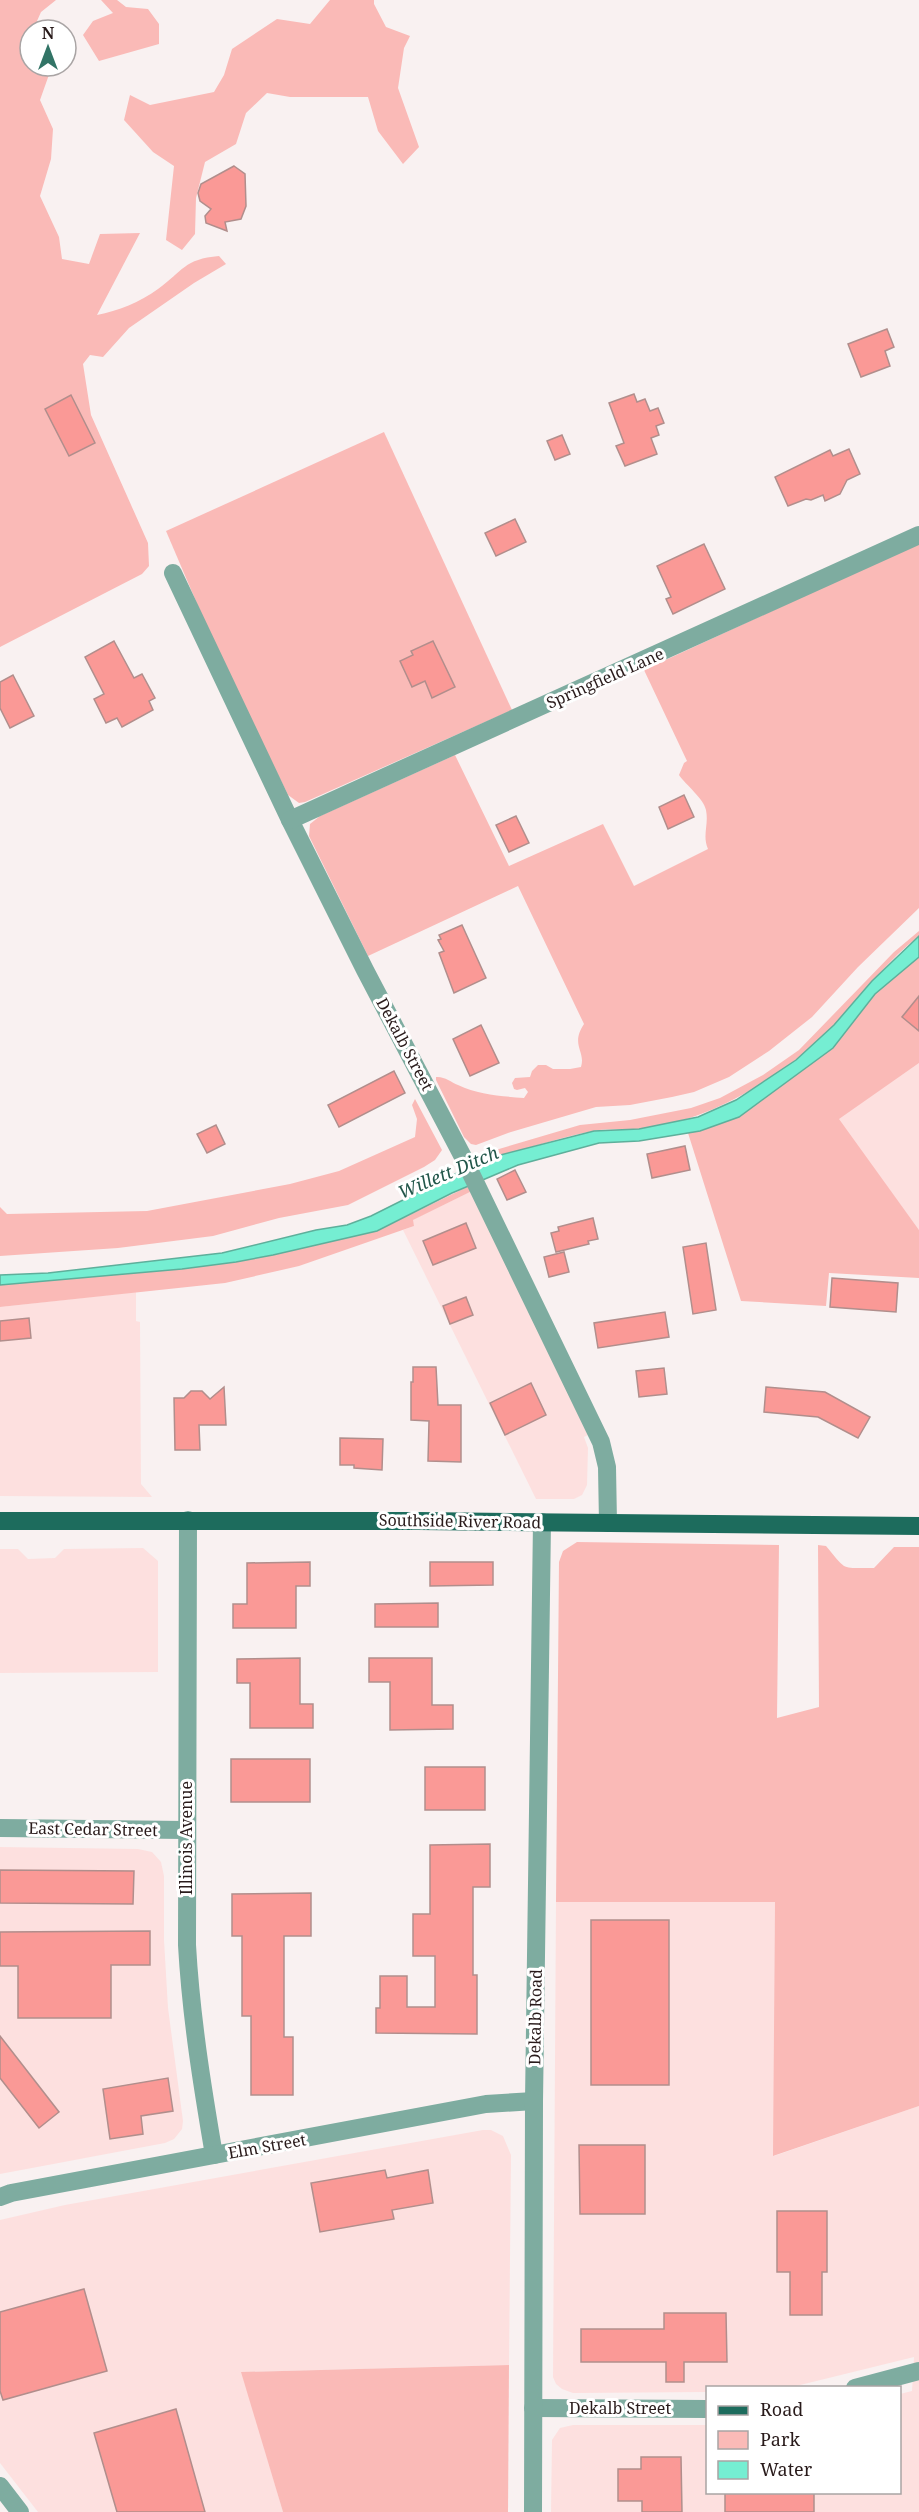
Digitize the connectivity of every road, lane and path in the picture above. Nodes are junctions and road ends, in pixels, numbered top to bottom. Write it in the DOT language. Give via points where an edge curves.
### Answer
graph roads {
  1 [pos="919,535"];
  2 [pos="173,573"];
  3 [pos="290,820"];
  4 [pos="188,1520"];
  5 [pos="0,1521"];
  6 [pos="542,1522"];
  7 [pos="608,1523"];
  8 [pos="919,1526"];
  9 [pos="0,1827"];
  10 [pos="185,1830"];
  11 [pos="534,2101"];
  12 [pos="214,2155"];
  13 [pos="0,2197"];
  14 [pos="916,2372"];
  15 [pos="863,2386"];
  16 [pos="533,2408"];
  17 [pos="706,2409"];
  18 [pos="0,2486"];
  19 [pos="20,2512"];
  20 [pos="532,2512"];
  1 -- 3 [label="street, Springfield Lane"];
  2 -- 3 [label="street, Dekalb Street"];
  3 -- 7 [label="street, Dekalb Street" via="464,1160 601,1442 607,1467"];
  4 -- 5 [label="main road, Southside River Road"];
  4 -- 6 [label="main road, Southside River Road"];
  4 -- 10 [label="street, Illinois Avenue"];
  6 -- 7 [label="main road, Southside River Road"];
  6 -- 11 [label="street, Dekalb Road"];
  7 -- 8 [label="main road, Southside River Road"];
  9 -- 10 [label="street, East Cedar Street"];
  10 -- 12 [label="street, Illinois Avenue" via="190,2001"];
  11 -- 12 [label="street, Elm Street" via="498,2102"];
  11 -- 16 [label="street, Dekalb Road"];
  12 -- 13 [label="street, Elm Street"];
  14 -- 15 [label="street"];
  16 -- 17 [label="street, Dekalb Street"];
  16 -- 20 [label="street, Dekalb Road"];
  18 -- 19 [label="street"];
}
